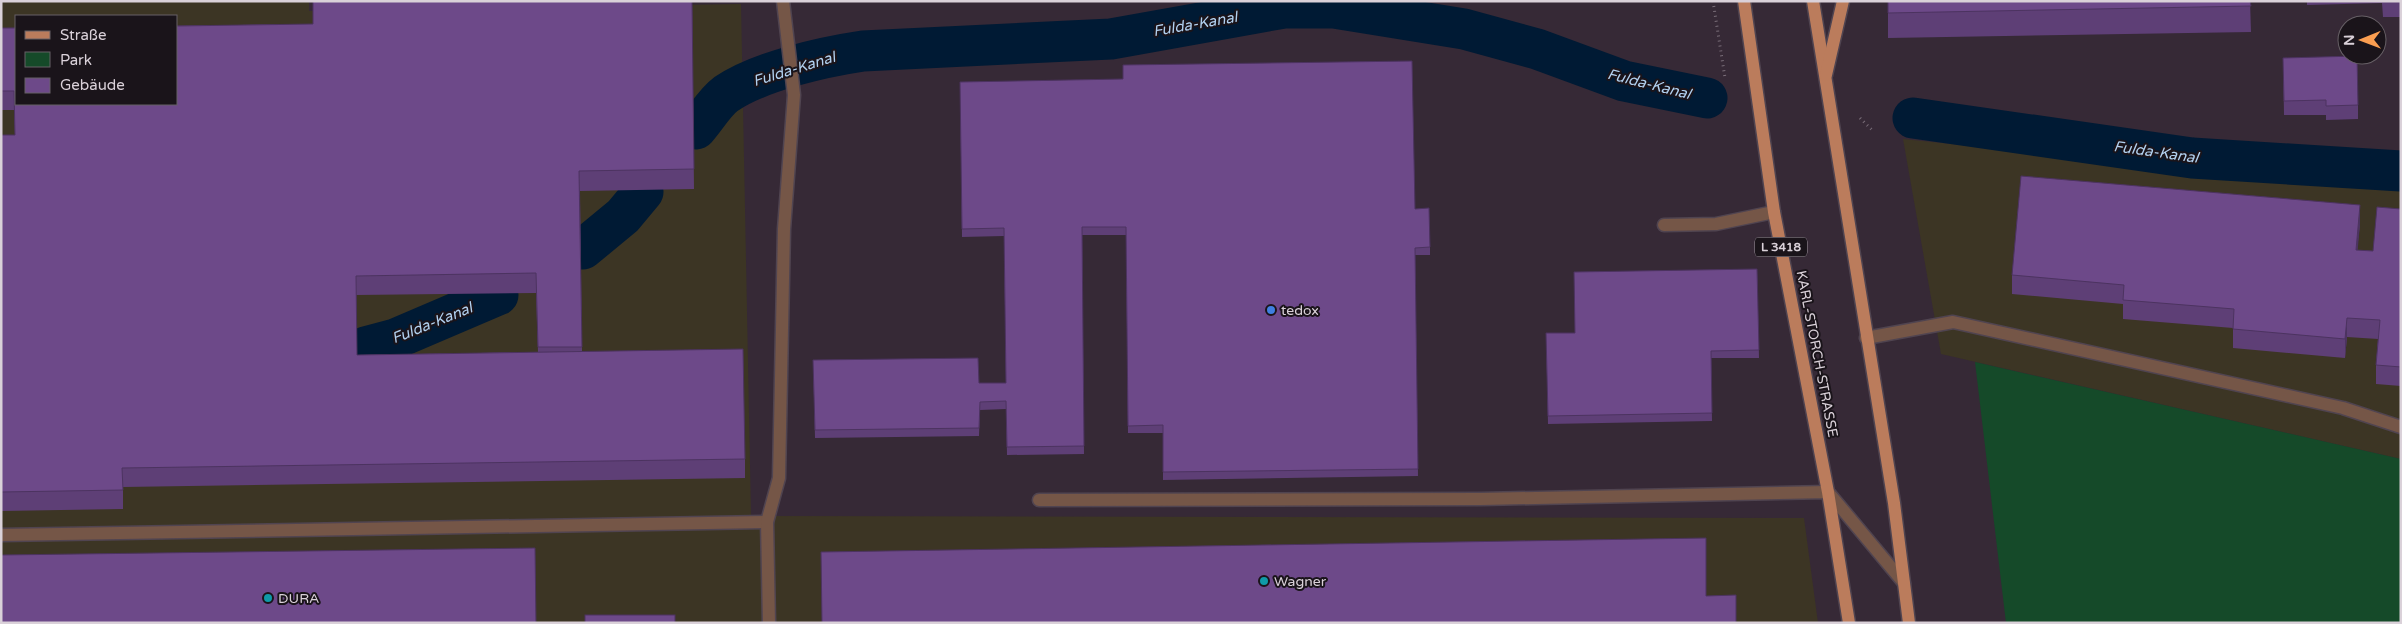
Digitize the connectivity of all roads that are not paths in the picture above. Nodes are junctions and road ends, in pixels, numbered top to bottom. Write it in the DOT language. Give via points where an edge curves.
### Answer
graph roads {
  1 [pos="783,1"];
  2 [pos="1744,1"];
  3 [pos="1813,1"];
  4 [pos="1843,1"];
  5 [pos="1825,83"];
  6 [pos="1774,212"];
  7 [pos="1664,225"];
  8 [pos="1866,338"];
  9 [pos="2401,427"];
  10 [pos="1828,492"];
  11 [pos="1039,500"];
  12 [pos="767,522"];
  13 [pos="1,535"];
  14 [pos="1904,583"];
  15 [pos="769,623"];
  16 [pos="1848,623"];
  17 [pos="1909,623"];
  1 -- 12 [label="lane" via="794,95 784,229 779,478"];
  2 -- 6 [label="main road, KARL-STORCH-STRASSE / L 3418"];
  3 -- 5 [label="main road"];
  4 -- 5 [label="main road"];
  5 -- 8 [label="main road"];
  6 -- 7 [label="lane" via="1716,224"];
  6 -- 10 [label="main road, KARL-STORCH-STRASSE / L 3418"];
  8 -- 9 [label="lane" via="1953,322 2343,408"];
  8 -- 14 [label="main road"];
  10 -- 11 [label="lane" via="1481,499"];
  10 -- 14 [label="lane"];
  10 -- 16 [label="main road, KARL-STORCH-STRASSE / L 3418"];
  12 -- 13 [label="lane"];
  12 -- 15 [label="lane"];
  14 -- 17 [label="main road"];
}
